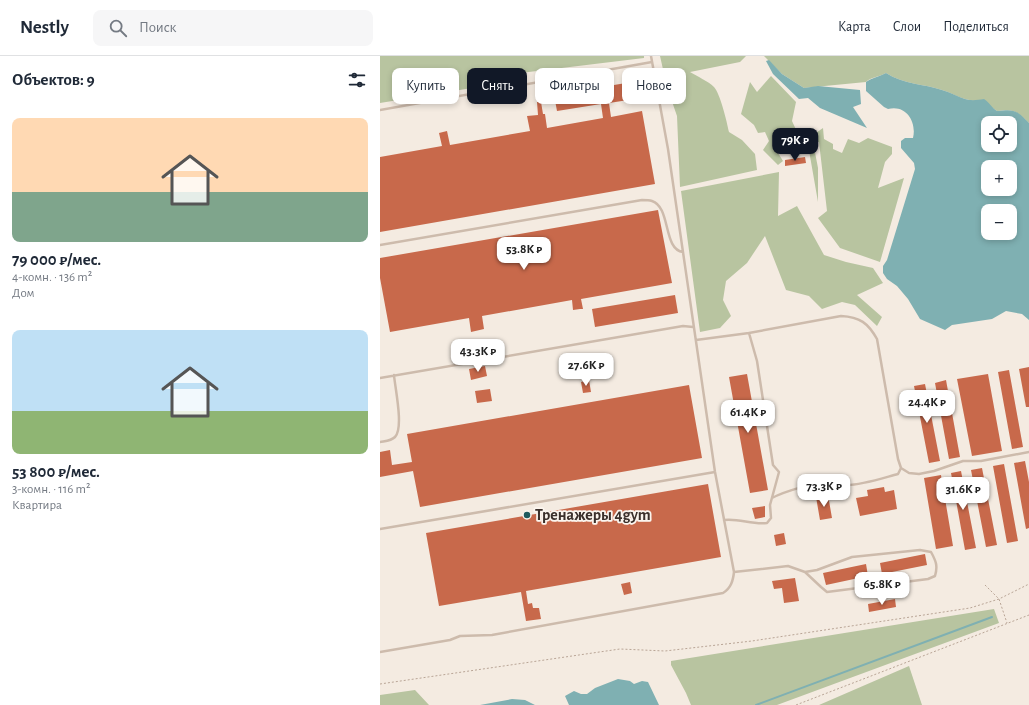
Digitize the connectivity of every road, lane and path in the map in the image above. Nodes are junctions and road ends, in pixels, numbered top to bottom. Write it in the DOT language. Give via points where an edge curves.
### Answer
graph roads {
  1 [pos="652,56"];
  2 [pos="652,62"];
  3 [pos="380,110"];
  4 [pos="380,245"];
  5 [pos="683,252"];
  6 [pos="693,327"];
  7 [pos="749,333"];
  8 [pos="696,340"];
  9 [pos="394,375"];
  10 [pos="380,378"];
  11 [pos="380,442"];
  12 [pos="1029,452"];
  13 [pos="901,468"];
  14 [pos="715,472"];
  15 [pos="771,498"];
  16 [pos="724,520"];
  17 [pos="380,529"];
  18 [pos="734,572"];
  19 [pos="805,572"];
  20 [pos="1029,584"];
  21 [pos="985,585"];
  22 [pos="999,599"];
  23 [pos="1029,615"];
  24 [pos="1007,624"];
  25 [pos="380,652"];
  26 [pos="380,684"];
  27 [pos="796,705"];
  1 -- 2 [label="lane"];
  2 -- 3 [label="lane"];
  2 -- 5 [label="lane"];
  4 -- 5 [label="lane" via="642,200 652,201 658,205 673,247 678,252"];
  5 -- 6 [label="lane"];
  6 -- 8 [label="lane"];
  6 -- 9 [label="lane" via="683,326"];
  7 -- 8 [label="lane"];
  7 -- 13 [label="lane" via="841,316 852,317 871,328 877,339"];
  7 -- 15 [label="lane" via="757,362 773,465 779,472"];
  8 -- 14 [label="lane"];
  9 -- 10 [label="lane"];
  9 -- 11 [label="lane" via="399,430 396,436"];
  12 -- 13 [label="lane" via="981,461 963,461 919,474 908,473"];
  13 -- 15 [label="lane" via="898,474 874,480 846,485 831,482 812,484"];
  14 -- 16 [label="lane"];
  14 -- 17 [label="lane"];
  15 -- 16 [label="lane" via="771,518 767,523 760,524 733,518"];
  16 -- 18 [label="lane"];
  18 -- 19 [label="lane" via="788,566"];
  18 -- 25 [label="lane" via="731,585 723,593 492,635 460,636"];
  19 -- 19 [label="lane" via="852,557 920,550 930,552 937,568 935,576 928,579 827,592"];
  20 -- 22 [label="path"];
  21 -- 22 [label="path"];
  22 -- 24 [label="path"];
  22 -- 26 [label="path" via="970,608 752,641 665,651 620,650"];
  23 -- 24 [label="path"];
  24 -- 27 [label="path"];
}
